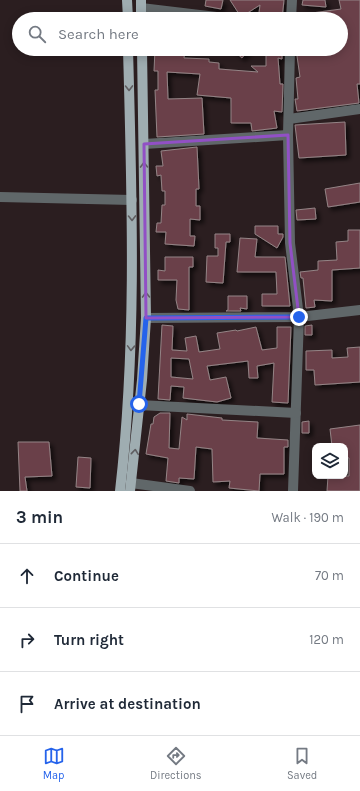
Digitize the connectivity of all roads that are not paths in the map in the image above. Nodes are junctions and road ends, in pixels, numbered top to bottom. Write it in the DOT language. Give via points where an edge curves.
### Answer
graph roads {
  1 [pos="127,0"];
  2 [pos="292,0"];
  3 [pos="141,4"];
  4 [pos="128,12"];
  5 [pos="191,12"];
  6 [pos="291,12"];
  7 [pos="128,56"];
  8 [pos="142,56"];
  9 [pos="290,56"];
  10 [pos="360,109"];
  11 [pos="289,119"];
  12 [pos="288,135"];
  13 [pos="144,144"];
  14 [pos="0,197"];
  15 [pos="132,200"];
  16 [pos="360,310"];
  17 [pos="299,317"];
  18 [pos="146,318"];
  19 [pos="139,404"];
  20 [pos="296,413"];
  21 [pos="131,487"];
  22 [pos="120,491"];
  23 [pos="190,491"];
  24 [pos="293,491"];
  1 -- 4 [label="main road"];
  2 -- 6 [label="street"];
  3 -- 5 [label="street"];
  7 -- 15 [label="main road, one-way"];
  8 -- 13 [label="main road"];
  9 -- 11 [label="street"];
  10 -- 11 [label="street"];
  11 -- 12 [label="street"];
  12 -- 13 [label="street"];
  12 -- 17 [label="street" via="290,243"];
  18 -- 13 [label="main road, one-way"];
  14 -- 15 [label="street"];
  15 -- 22 [label="main road, one-way" via="131,332"];
  16 -- 17 [label="street"];
  17 -- 18 [label="street"];
  17 -- 20 [label="street"];
  18 -- 19 [label="main road"];
  19 -- 20 [label="street"];
  21 -- 19 [label="main road, one-way"];
  20 -- 24 [label="street"];
  21 -- 23 [label="street"];
}
